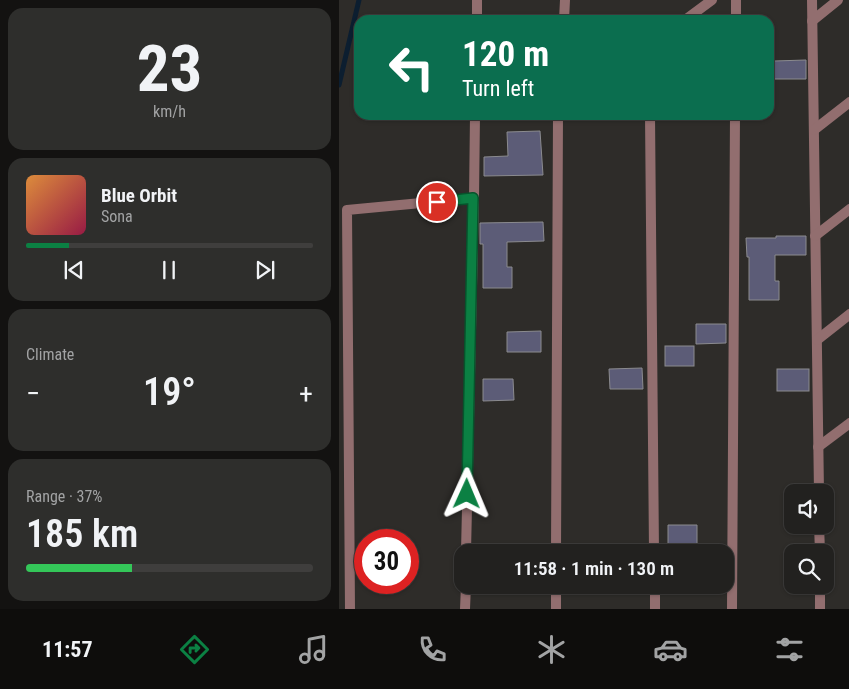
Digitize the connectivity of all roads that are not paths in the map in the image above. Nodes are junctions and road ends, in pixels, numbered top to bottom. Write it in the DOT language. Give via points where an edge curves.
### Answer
graph roads {
  1 [pos="477,0"];
  2 [pos="565,0"];
  3 [pos="736,0"];
  4 [pos="812,0"];
  5 [pos="839,0"];
  6 [pos="705,2"];
  7 [pos="477,15"];
  8 [pos="564,15"];
  9 [pos="691,15"];
  10 [pos="736,15"];
  11 [pos="812,21"];
  12 [pos="849,102"];
  13 [pos="475,120"];
  14 [pos="558,120"];
  15 [pos="650,120"];
  16 [pos="735,120"];
  17 [pos="814,130"];
  18 [pos="473,198"];
  19 [pos="849,209"];
  20 [pos="815,236"];
  21 [pos="849,314"];
  22 [pos="817,340"];
  23 [pos="849,423"];
  24 [pos="818,447"];
  25 [pos="819,484"];
  26 [pos="466,544"];
  27 [pos="556,544"];
  28 [pos="654,544"];
  29 [pos="465,594"];
  30 [pos="556,594"];
  31 [pos="655,594"];
  32 [pos="820,594"];
  33 [pos="349,609"];
  34 [pos="465,609"];
  35 [pos="556,609"];
  36 [pos="655,609"];
  37 [pos="732,609"];
  38 [pos="820,609"];
  1 -- 7 [label="street"];
  2 -- 8 [label="street"];
  3 -- 10 [label="street"];
  4 -- 11 [label="street"];
  5 -- 11 [label="street"];
  6 -- 9 [label="street"];
  11 -- 17 [label="street"];
  12 -- 17 [label="street"];
  13 -- 18 [label="street"];
  14 -- 27 [label="street"];
  15 -- 28 [label="street"];
  16 -- 37 [label="street"];
  17 -- 20 [label="street"];
  18 -- 26 [label="street"];
  18 -- 33 [label="street" via="347,210"];
  19 -- 20 [label="street"];
  20 -- 22 [label="street"];
  21 -- 22 [label="street"];
  22 -- 24 [label="street"];
  23 -- 24 [label="street"];
  24 -- 25 [label="street"];
  29 -- 34 [label="street"];
  30 -- 35 [label="street"];
  31 -- 36 [label="street"];
  32 -- 38 [label="street"];
}
